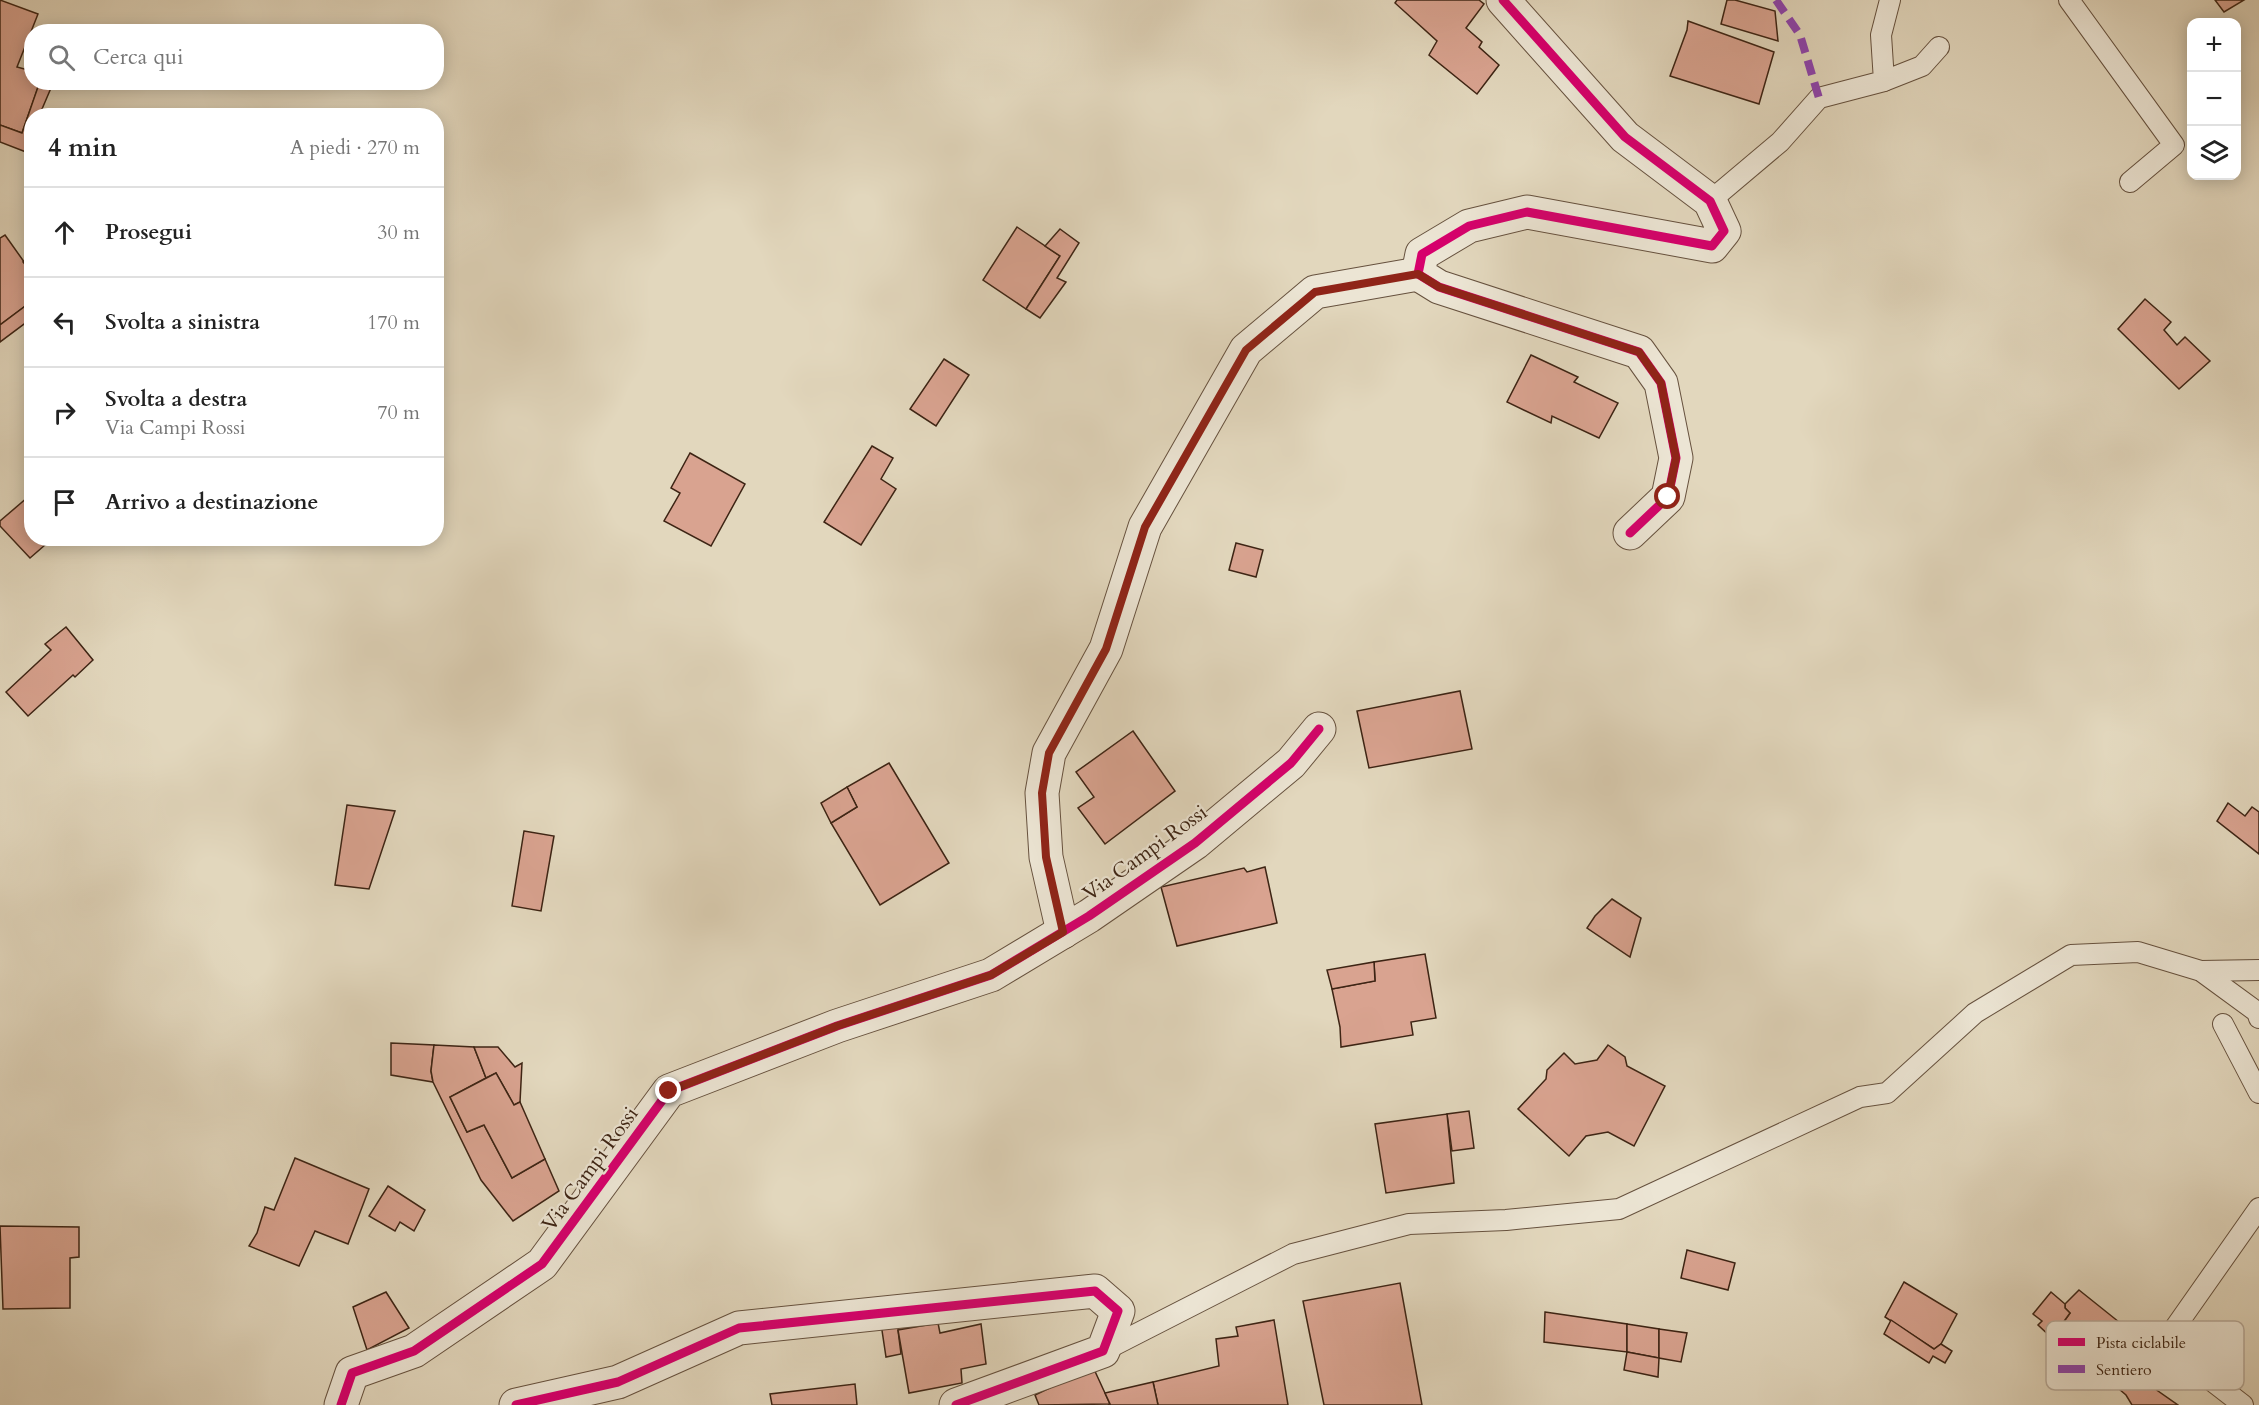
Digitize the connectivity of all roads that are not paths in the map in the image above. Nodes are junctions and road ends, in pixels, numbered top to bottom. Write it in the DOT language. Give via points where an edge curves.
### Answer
graph roads {
  1 [pos="1503,0"];
  2 [pos="1890,0"];
  3 [pos="2069,0"];
  4 [pos="1938,47"];
  5 [pos="1884,81"];
  6 [pos="2130,182"];
  7 [pos="1710,201"];
  8 [pos="1418,274"];
  9 [pos="1630,533"];
  10 [pos="1319,729"];
  11 [pos="1063,932"];
  12 [pos="2201,970"];
  13 [pos="2259,970"];
  14 [pos="2259,1018"];
  15 [pos="2223,1024"];
  16 [pos="2259,1093"];
  17 [pos="2259,1208"];
  18 [pos="2180,1321"];
  19 [pos="1103,1351"];
  20 [pos="2224,1390"];
  21 [pos="341,1405"];
  22 [pos="516,1405"];
  23 [pos="956,1405"];
  24 [pos="2243,1405"];
  1 -- 7 [label="street" via="1625,136"];
  2 -- 5 [label="lane" via="1881,34"];
  3 -- 6 [label="lane" via="2174,145"];
  4 -- 5 [label="lane" via="1923,66"];
  5 -- 7 [label="lane" via="1819,98 1780,142"];
  7 -- 8 [label="street" via="1724,231 1712,246 1527,212 1469,226 1422,254"];
  8 -- 9 [label="street" via="1439,287 1639,352 1661,383 1676,458 1668,497"];
  8 -- 11 [label="street" via="1315,292 1246,350 1145,527 1106,649 1049,753 1042,793 1046,857"];
  10 -- 11 [label="street, Via Campi Rossi" via="1291,763 1195,843"];
  11 -- 21 [label="street, Via Campi Rossi" via="991,975 837,1026 669,1091 542,1264 414,1351 352,1373"];
  12 -- 13 [label="lane"];
  12 -- 14 [label="lane" via="2257,1012"];
  12 -- 19 [label="lane" via="2138,952 2071,955 1975,1013 1887,1093 1860,1097 1619,1209 1409,1224 1293,1254"];
  15 -- 16 [label="lane"];
  17 -- 18 [label="lane"];
  19 -- 22 [label="street" via="1118,1311 1095,1291 739,1328 618,1382"];
  19 -- 23 [label="street"];
  20 -- 24 [label="lane"];
}
